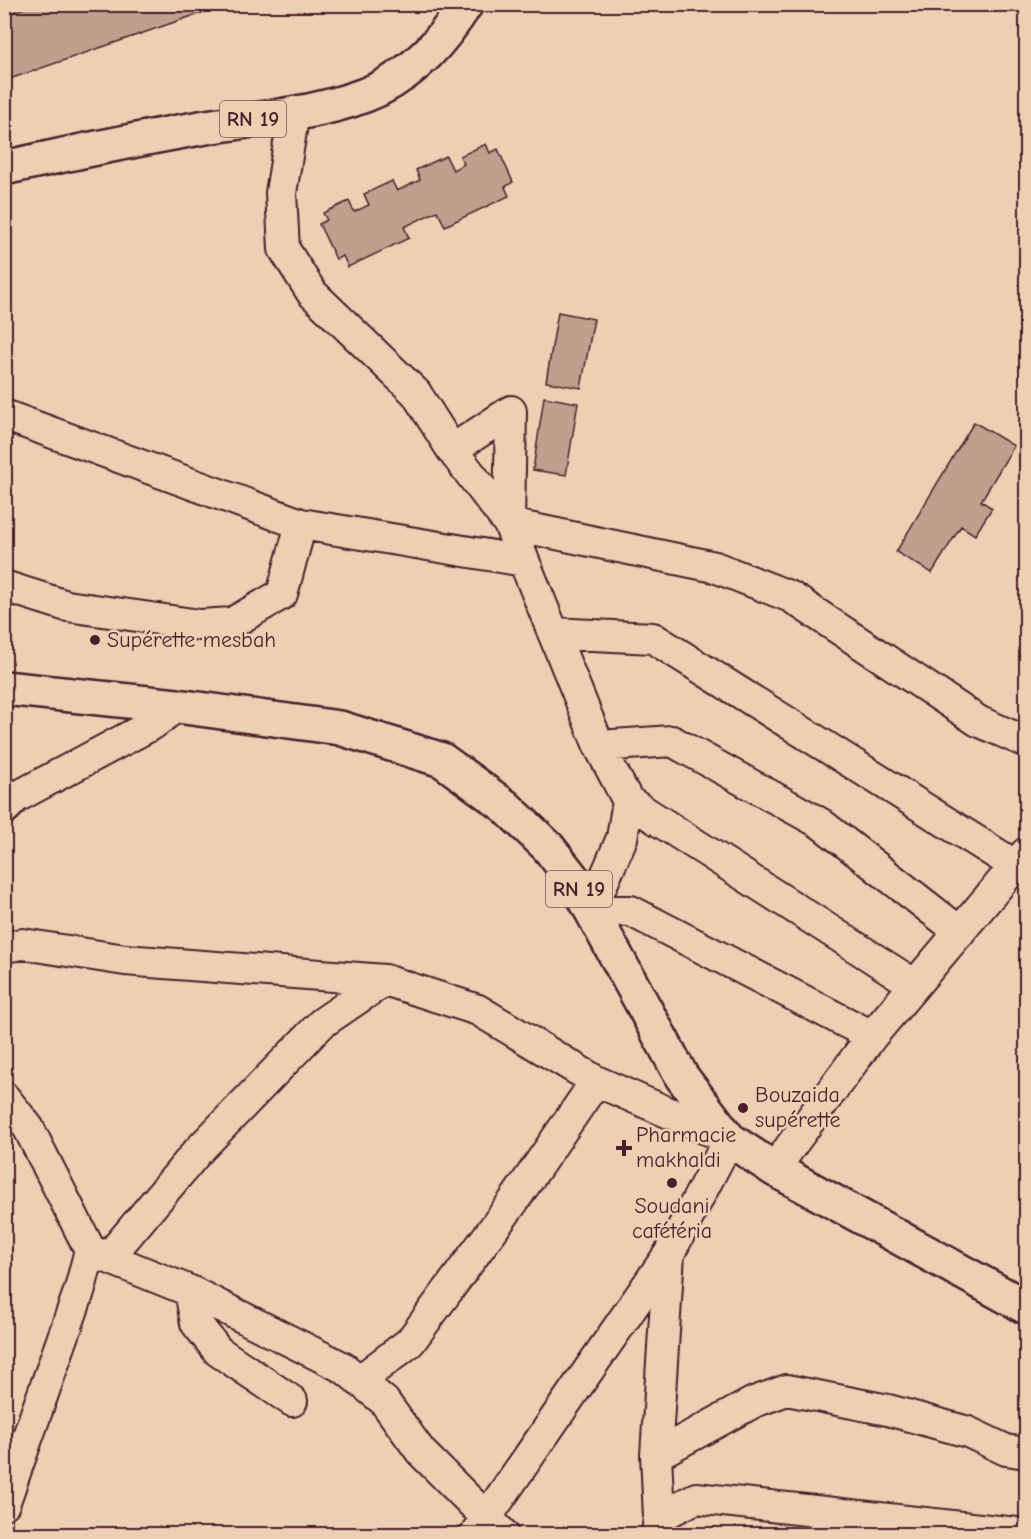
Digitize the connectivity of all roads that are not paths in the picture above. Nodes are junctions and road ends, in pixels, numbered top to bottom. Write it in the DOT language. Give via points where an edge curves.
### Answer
graph roads {
  1 [pos="466,4"];
  2 [pos="294,112"];
  3 [pos="4,168"];
  4 [pos="4,415"];
  5 [pos="452,450"];
  6 [pos="301,524"];
  7 [pos="509,524"];
  8 [pos="524,561"];
  9 [pos="4,585"];
  10 [pos="553,633"];
  11 [pos="4,688"];
  12 [pos="177,706"];
  13 [pos="1026,742"];
  14 [pos="599,746"];
  15 [pos="7,800"];
  16 [pos="628,801"];
  17 [pos="1023,862"];
  18 [pos="591,910"];
  19 [pos="960,932"];
  20 [pos="4,948"];
  21 [pos="385,980"];
  22 [pos="915,985"];
  23 [pos="872,1036"];
  24 [pos="596,1081"];
  25 [pos="4,1097"];
  26 [pos="729,1139"];
  27 [pos="774,1170"];
  28 [pos="99,1254"];
  29 [pos="669,1254"];
  30 [pos="190,1291"];
  31 [pos="1026,1307"];
  32 [pos="359,1381"];
  33 [pos="292,1401"];
  34 [pos="16,1438"];
  35 [pos="1026,1453"];
  36 [pos="656,1455"];
  37 [pos="4,1504"];
  38 [pos="658,1526"];
  39 [pos="488,1529"];
  40 [pos="1026,1534"];
  1 -- 2 [label="main road, RN 19" via="444,38 412,69 378,89 332,107"];
  2 -- 3 [label="main road, RN 19" via="129,140"];
  2 -- 5 [label="street" via="281,193 284,249 312,293 416,393"];
  4 -- 6 [label="street"];
  5 -- 7 [label="street"];
  5 -- 7 [label="street" via="511,411"];
  6 -- 8 [label="street"];
  6 -- 9 [label="street" via="282,594 232,623 200,625 67,606"];
  7 -- 8 [label="street"];
  7 -- 13 [label="street" via="715,567 791,597 978,721"];
  8 -- 10 [label="street"];
  10 -- 14 [label="street"];
  10 -- 17 [label="street" via="652,638"];
  11 -- 12 [label="main road, RN 19"];
  12 -- 15 [label="street" via="153,724"];
  12 -- 18 [label="main road, RN 19" via="340,728 442,760 505,806 548,847"];
  14 -- 16 [label="street"];
  14 -- 19 [label="street" via="672,741 820,823"];
  16 -- 18 [label="street" via="622,838"];
  16 -- 22 [label="street"];
  17 -- 19 [label="street"];
  18 -- 23 [label="street" via="631,911"];
  18 -- 26 [label="main road, RN 19" via="682,1077"];
  19 -- 22 [label="street"];
  20 -- 21 [label="street" via="23,944 126,960"];
  21 -- 24 [label="street" via="478,1010"];
  21 -- 28 [label="street" via="322,1023"];
  22 -- 23 [label="street"];
  23 -- 27 [label="street"];
  24 -- 26 [label="street"];
  24 -- 32 [label="street" via="410,1342"];
  25 -- 28 [label="street" via="28,1127"];
  26 -- 27 [label="main road, RN 19"];
  26 -- 29 [label="street"];
  27 -- 31 [label="main road, RN 19"];
  28 -- 30 [label="street"];
  28 -- 34 [label="street"];
  29 -- 36 [label="street"];
  29 -- 39 [label="street"];
  30 -- 32 [label="street" via="344,1368"];
  30 -- 33 [label="street" via="196,1323 218,1351"];
  32 -- 39 [label="street" via="384,1401 421,1452"];
  34 -- 37 [label="street"];
  35 -- 36 [label="street" via="1006,1450 968,1432 899,1413 787,1390 754,1402"];
  36 -- 38 [label="street"];
  38 -- 40 [label="street" via="696,1498"];
}
